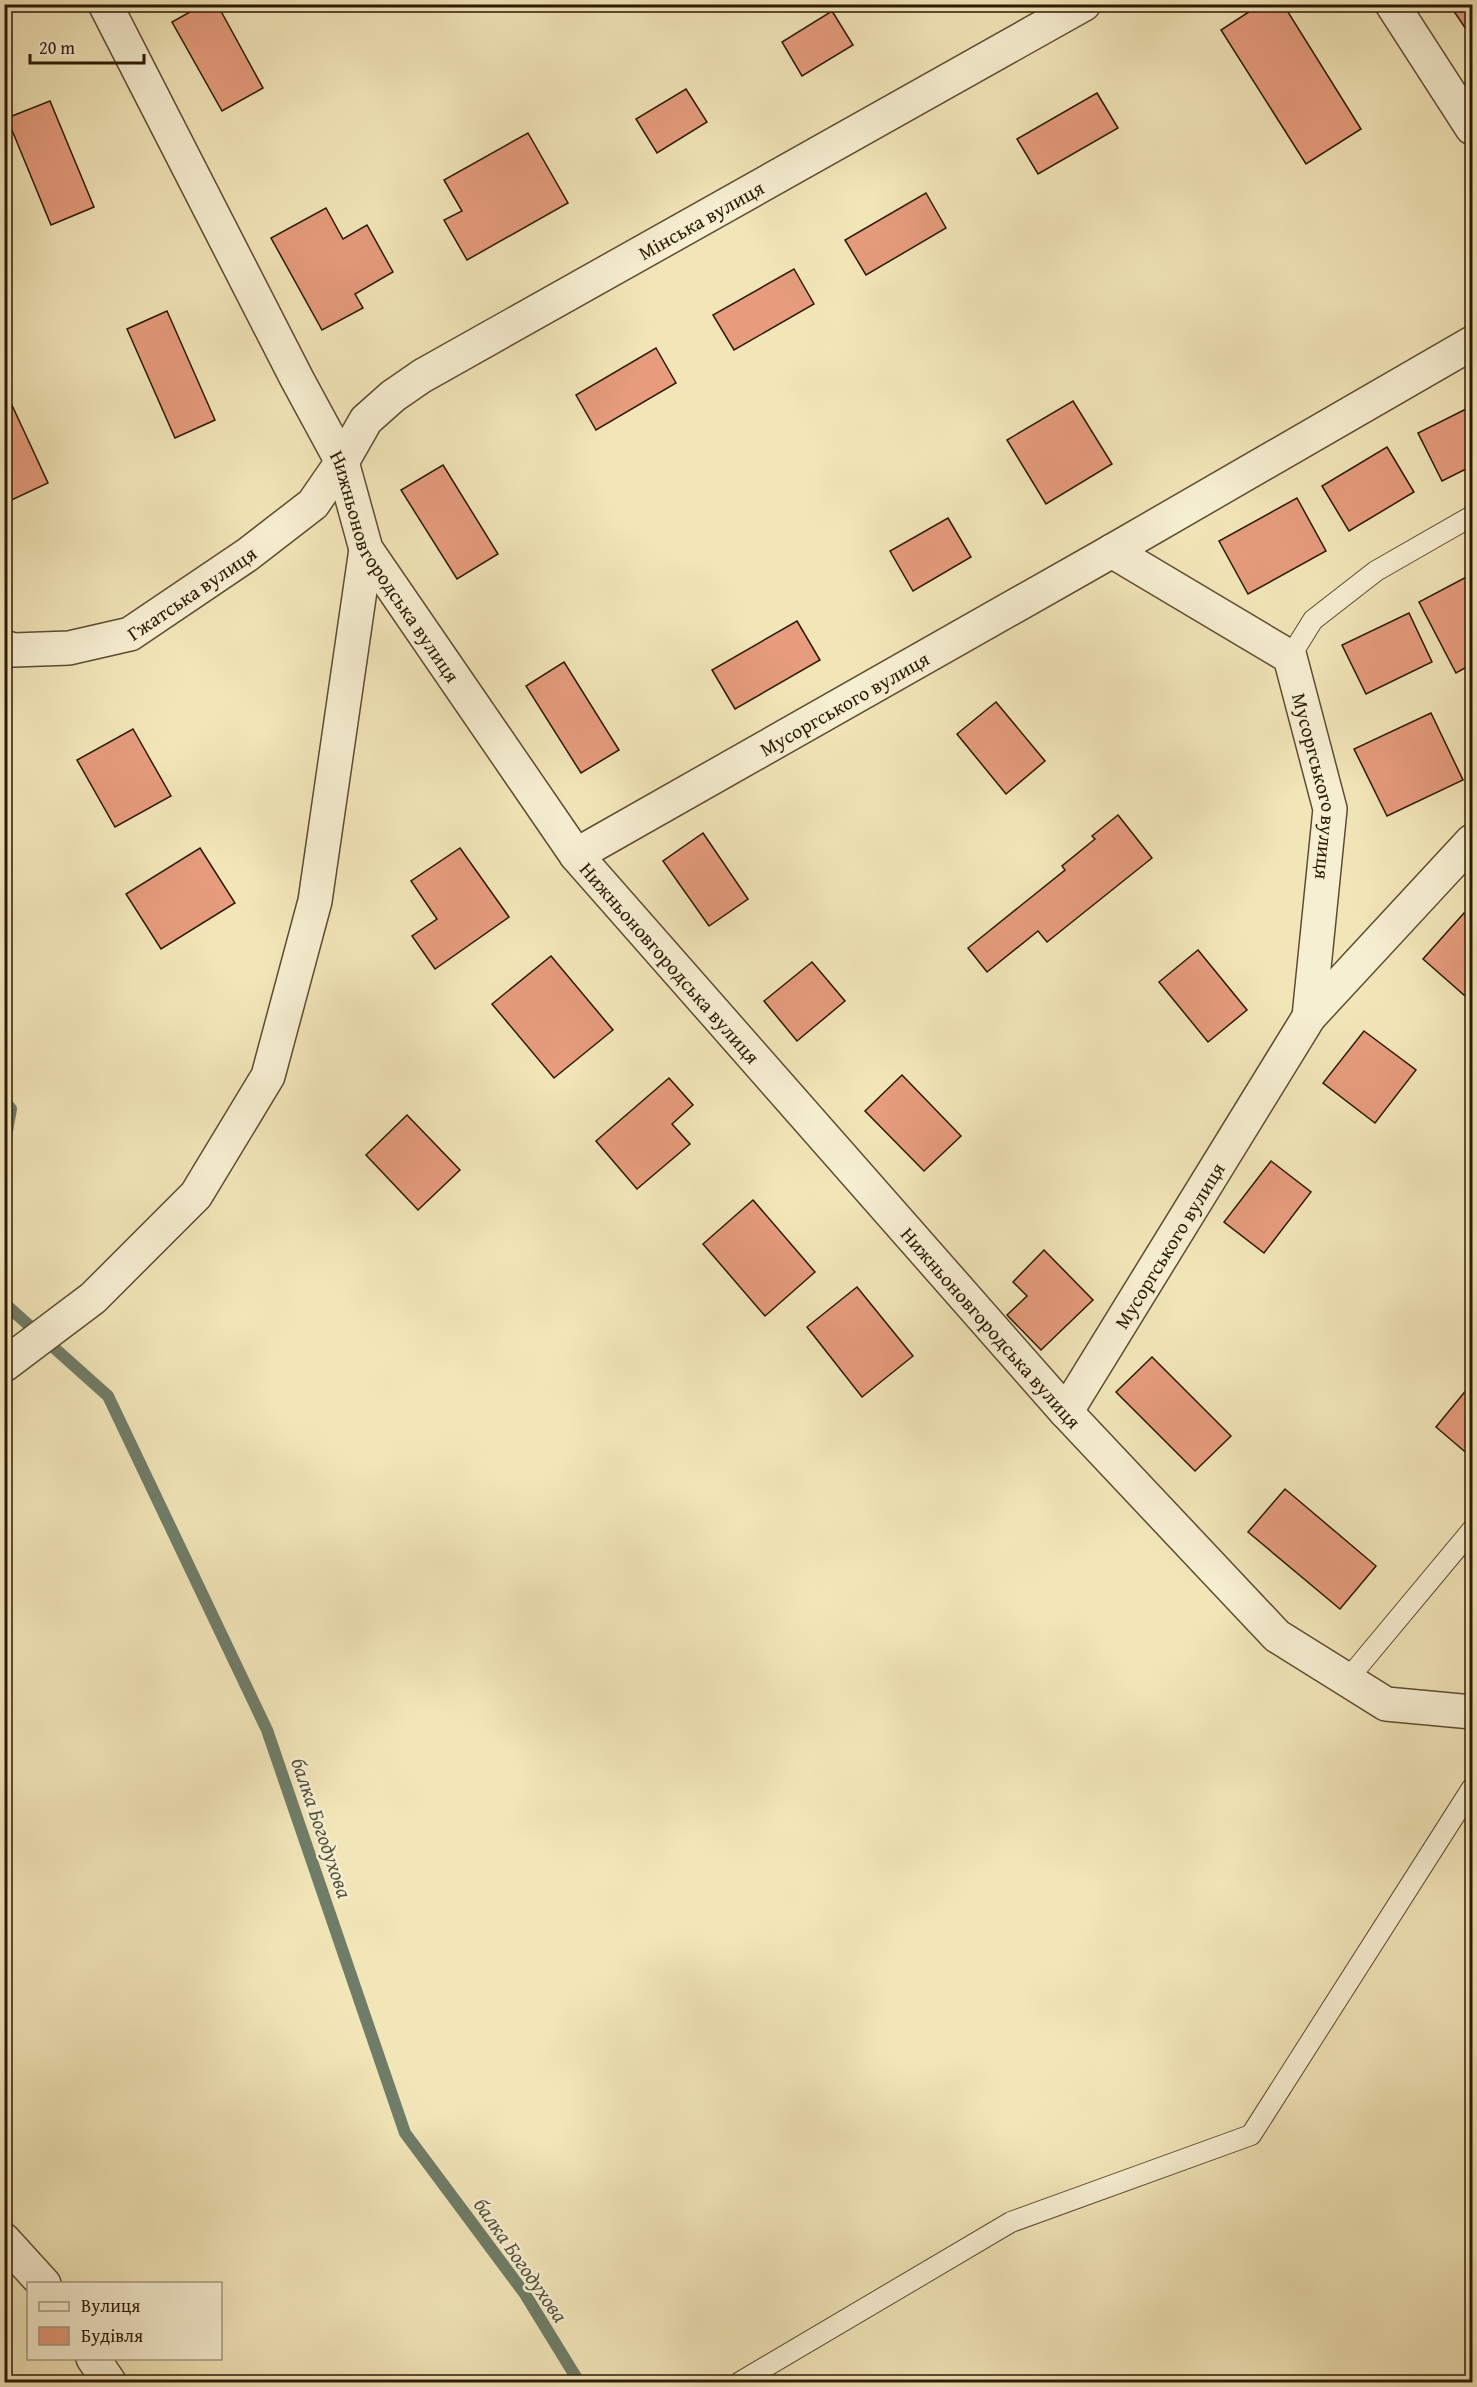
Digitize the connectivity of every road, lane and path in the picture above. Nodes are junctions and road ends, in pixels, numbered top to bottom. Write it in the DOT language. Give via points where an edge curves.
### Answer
graph roads {
  1 [pos="1084,4"];
  2 [pos="1392,4"];
  3 [pos="110,6"];
  4 [pos="1473,128"];
  5 [pos="1473,343"];
  6 [pos="342,462"];
  7 [pos="1473,516"];
  8 [pos="366,549"];
  9 [pos="1112,551"];
  10 [pos="4,647"];
  11 [pos="1290,657"];
  12 [pos="1473,841"];
  13 [pos="576,855"];
  14 [pos="1309,1017"];
  15 [pos="4,1365"];
  16 [pos="1066,1412"];
  17 [pos="1473,1530"];
  18 [pos="1347,1680"];
  19 [pos="1473,1712"];
  20 [pos="1473,1788"];
  21 [pos="4,2240"];
  22 [pos="43,2282"];
  23 [pos="94,2360"];
  24 [pos="109,2382"];
  25 [pos="740,2382"];
  1 -- 6 [label="street, Мінська вулиця" via="422,376 366,420"];
  2 -- 4 [label="street"];
  3 -- 6 [label="street, Нижньоновгородська вулиця"];
  5 -- 9 [label="street, Мусоргського вулиця"];
  6 -- 8 [label="street, Нижньоновгородська вулиця"];
  6 -- 10 [label="street, Гжатська вулиця" via="313,504 247,555 129,634 69,648"];
  7 -- 11 [label="lane" via="1376,572 1313,620"];
  8 -- 13 [label="street, Нижньоновгородська вулиця"];
  8 -- 15 [label="street" via="315,901 268,1076 196,1195 93,1298"];
  9 -- 11 [label="street"];
  9 -- 13 [label="street, Мусоргського вулиця"];
  11 -- 14 [label="street, Мусоргського вулиця" via="1330,809"];
  12 -- 14 [label="street, Мусоргського вулиця"];
  13 -- 16 [label="street, Нижньоновгородська вулиця"];
  14 -- 16 [label="street, Мусоргського вулиця"];
  16 -- 18 [label="street, Нижньоновгородська вулиця" via="1278,1636"];
  17 -- 18 [label="lane"];
  18 -- 19 [label="street, Нижньоновгородська вулиця" via="1386,1704"];
  20 -- 25 [label="lane" via="1251,2135 1011,2222"];
  21 -- 22 [label="street"];
  23 -- 24 [label="street"];
}
